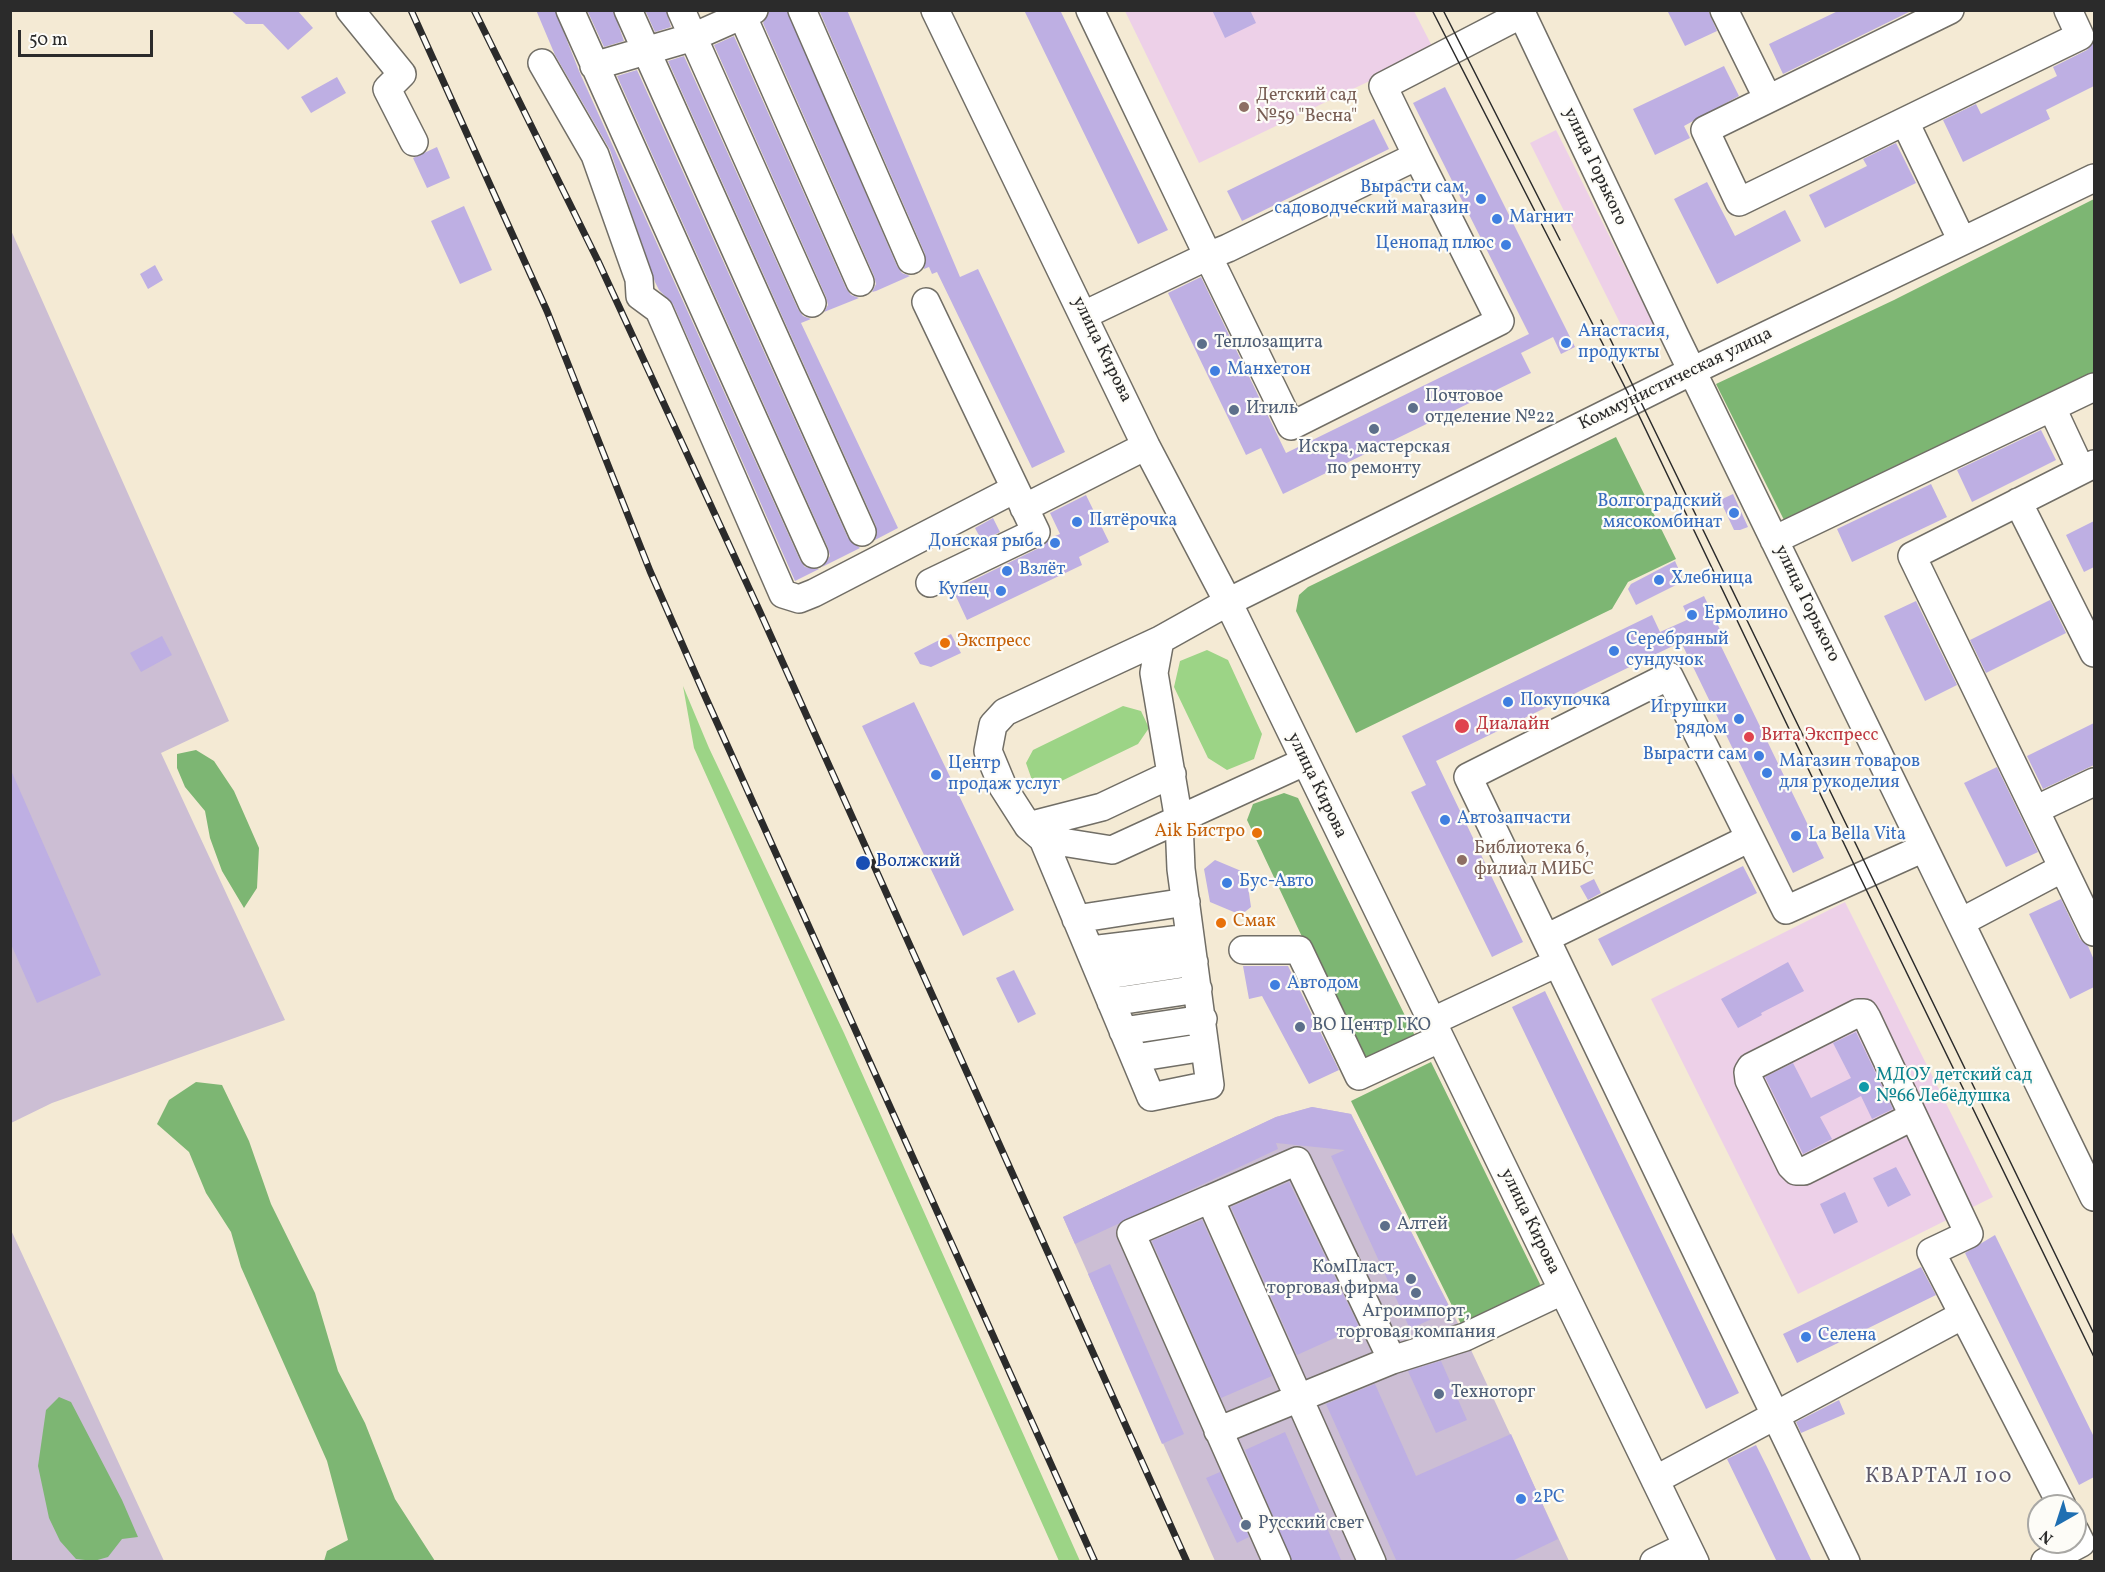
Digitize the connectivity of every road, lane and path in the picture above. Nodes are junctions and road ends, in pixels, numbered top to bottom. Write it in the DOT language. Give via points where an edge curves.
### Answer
graph roads {
  1 [pos="350,10"];
  2 [pos="570,10"];
  3 [pos="628,10"];
  4 [pos="681,10"];
  5 [pos="802,10"];
  6 [pos="935,10"];
  7 [pos="1090,10"];
  8 [pos="1724,10"];
  9 [pos="1950,10"];
  10 [pos="2068,10"];
  11 [pos="745,12"];
  12 [pos="1521,12"];
  13 [pos="693,37"];
  14 [pos="646,52"];
  15 [pos="542,63"];
  16 [pos="594,66"];
  17 [pos="1768,99"];
  18 [pos="1905,122"];
  19 [pos="414,142"];
  20 [pos="1417,156"];
  21 [pos="2094,178"];
  22 [pos="1962,242"];
  23 [pos="1208,256"];
  24 [pos="911,260"];
  25 [pos="860,282"];
  26 [pos="926,302"];
  27 [pos="812,303"];
  28 [pos="1084,315"];
  29 [pos="1692,371"];
  30 [pos="2094,387"];
  31 [pos="2052,408"];
  32 [pos="1146,446"];
  33 [pos="2088,467"];
  34 [pos="1019,498"];
  35 [pos="2018,502"];
  36 [pos="862,532"];
  37 [pos="1774,540"];
  38 [pos="814,554"];
  39 [pos="930,583"];
  40 [pos="1228,602"];
  41 [pos="1160,640"];
  42 [pos="2094,653"];
  43 [pos="1304,762"];
  44 [pos="1172,774"];
  45 [pos="2094,782"];
  46 [pos="2035,810"];
  47 [pos="1179,821"];
  48 [pos="1036,832"];
  49 [pos="1750,838"];
  50 [pos="1924,848"];
  51 [pos="2063,868"];
  52 [pos="1186,903"];
  53 [pos="1076,919"];
  54 [pos="1961,922"];
  55 [pos="2093,924"];
  56 [pos="1546,938"];
  57 [pos="1091,950"];
  58 [pos="1192,950"];
  59 [pos="1244,950"];
  60 [pos="1557,963"];
  61 [pos="1102,976"];
  62 [pos="1198,989"];
  63 [pos="1111,1002"];
  64 [pos="1203,1019"];
  65 [pos="1123,1031"];
  66 [pos="1435,1031"];
  67 [pos="1205,1047"];
  68 [pos="1135,1058"];
  69 [pos="1912,1117"];
  70 [pos="2094,1197"];
  71 [pos="1210,1199"];
  72 [pos="1562,1291"];
  73 [pos="1963,1315"];
  74 [pos="1392,1360"];
  75 [pos="1298,1399"];
  76 [pos="1778,1416"];
  77 [pos="1218,1431"];
  78 [pos="1655,1480"];
  79 [pos="2056,1494"];
  80 [pos="1691,1554"];
  81 [pos="2060,1554"];
  82 [pos="1277,1562"];
  83 [pos="1372,1562"];
  84 [pos="1654,1562"];
  85 [pos="1846,1562"];
  86 [pos="2044,1562"];
  1 -- 19 [label="street" via="402,75 387,89"];
  2 -- 16 [label="street"];
  3 -- 14 [label="street"];
  4 -- 13 [label="street"];
  5 -- 24 [label="street"];
  6 -- 28 [label="street, улица Кирова"];
  7 -- 23 [label="street"];
  8 -- 17 [label="street"];
  9 -- 17 [label="street"];
  10 -- 18 [label="street" via="2080,36"];
  11 -- 13 [label="street"];
  11 -- 25 [label="street"];
  12 -- 20 [label="street" via="1383,86"];
  12 -- 29 [label="street, улица Горького"];
  13 -- 14 [label="street"];
  13 -- 27 [label="street"];
  14 -- 16 [label="street"];
  14 -- 36 [label="street"];
  15 -- 34 [label="street" via="595,155 639,279 640,296 659,310 783,594 799,599"];
  16 -- 38 [label="street"];
  17 -- 18 [label="street" via="1705,130 1739,202"];
  18 -- 22 [label="street"];
  20 -- 23 [label="street"];
  20 -- 23 [label="street" via="1500,321 1291,426"];
  21 -- 22 [label="street, Коммунистическая улица"];
  22 -- 29 [label="street, Коммунистическая улица"];
  23 -- 28 [label="street"];
  26 -- 34 [label="street"];
  28 -- 32 [label="street, улица Кирова"];
  29 -- 37 [label="street, улица Горького"];
  29 -- 40 [label="street, Коммунистическая улица"];
  30 -- 31 [label="street"];
  31 -- 33 [label="street"];
  31 -- 37 [label="street"];
  32 -- 34 [label="street"];
  32 -- 40 [label="street, улица Кирова"];
  33 -- 35 [label="street"];
  34 -- 39 [label="street" via="1036,532"];
  35 -- 42 [label="street"];
  35 -- 46 [label="street" via="1912,556"];
  37 -- 50 [label="street, улица Горького"];
  40 -- 41 [label="street, Коммунистическая улица"];
  40 -- 43 [label="street, улица Кирова"];
  41 -- 44 [label="street" via="1154,673"];
  41 -- 48 [label="street, Коммунистическая улица" via="1005,712 993,725 988,751 995,769 1003,788"];
  43 -- 47 [label="street"];
  43 -- 66 [label="street, улица Кирова"];
  44 -- 47 [label="street"];
  44 -- 48 [label="street"];
  45 -- 46 [label="street"];
  46 -- 51 [label="street"];
  47 -- 48 [label="street" via="1112,850"];
  47 -- 52 [label="street"];
  48 -- 53 [label="street, Коммунистическая улица"];
  49 -- 50 [label="street" via="1786,910"];
  49 -- 56 [label="street"];
  49 -- 56 [label="street" via="1669,676 1468,777"];
  50 -- 54 [label="street, улица Горького"];
  51 -- 54 [label="street"];
  51 -- 55 [label="street"];
  52 -- 53 [label="street"];
  52 -- 58 [label="street"];
  53 -- 57 [label="street, Коммунистическая улица"];
  54 -- 70 [label="street, улица Горького"];
  56 -- 60 [label="street"];
  57 -- 58 [label="street"];
  57 -- 61 [label="street, Коммунистическая улица"];
  58 -- 61 [label="street"];
  58 -- 62 [label="street"];
  59 -- 66 [label="street" via="1299,950 1359,1076"];
  60 -- 66 [label="street"];
  60 -- 76 [label="street"];
  61 -- 63 [label="street, Коммунистическая улица"];
  62 -- 63 [label="street"];
  62 -- 64 [label="street"];
  63 -- 65 [label="street, Коммунистическая улица"];
  64 -- 65 [label="street"];
  64 -- 67 [label="street"];
  65 -- 68 [label="street, Коммунистическая улица"];
  66 -- 72 [label="street, улица Кирова"];
  67 -- 68 [label="street"];
  67 -- 68 [label="street, Коммунистическая улица" via="1210,1085 1151,1097"];
  69 -- 69 [label="street" via="1864,1013 1751,1067 1748,1072 1796,1171 1804,1172"];
  69 -- 73 [label="street" via="1968,1234 1931,1252"];
  71 -- 74 [label="street" via="1297,1161"];
  71 -- 75 [label="street"];
  71 -- 77 [label="street" via="1131,1233"];
  72 -- 74 [label="street" via="1465,1338"];
  72 -- 78 [label="street, улица Кирова"];
  73 -- 76 [label="street"];
  73 -- 79 [label="street"];
  74 -- 75 [label="street"];
  75 -- 77 [label="street"];
  75 -- 83 [label="street"];
  76 -- 78 [label="street"];
  76 -- 85 [label="street"];
  77 -- 82 [label="street"];
  78 -- 80 [label="street, улица Кирова"];
  80 -- 84 [label="street"];
  81 -- 86 [label="street"];
}
